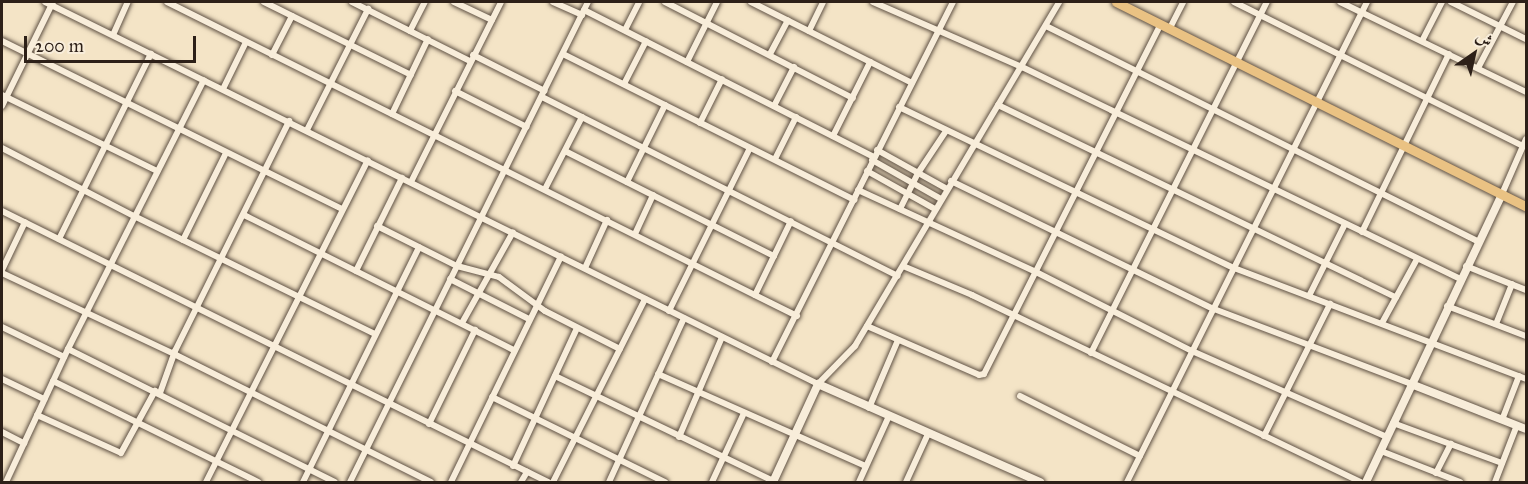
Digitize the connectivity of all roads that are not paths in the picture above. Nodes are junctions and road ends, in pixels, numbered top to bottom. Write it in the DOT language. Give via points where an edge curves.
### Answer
graph roads {
  1 [pos="45,2"];
  2 [pos="128,2"];
  3 [pos="167,2"];
  4 [pos="187,2"];
  5 [pos="264,2"];
  6 [pos="352,2"];
  7 [pos="424,2"];
  8 [pos="454,2"];
  9 [pos="501,2"];
  10 [pos="553,2"];
  11 [pos="588,2"];
  12 [pos="639,2"];
  13 [pos="665,2"];
  14 [pos="717,2"];
  15 [pos="751,2"];
  16 [pos="823,2"];
  17 [pos="873,2"];
  18 [pos="952,2"];
  19 [pos="1059,2"];
  20 [pos="1116,2"];
  21 [pos="1183,2"];
  22 [pos="1234,2"];
  23 [pos="1267,2"];
  24 [pos="1340,2"];
  25 [pos="1367,2"];
  26 [pos="1442,2"];
  27 [pos="1451,2"];
  28 [pos="1514,2"];
  29 [pos="53,3"];
  30 [pos="368,9"];
  31 [pos="182,10"];
  32 [pos="1362,12"];
  33 [pos="583,13"];
  34 [pos="1261,15"];
  35 [pos="292,16"];
  36 [pos="492,20"];
  37 [pos="788,20"];
  38 [pos="707,22"];
  39 [pos="1046,26"];
  40 [pos="1166,26"];
  41 [pos="1501,26"];
  42 [pos="625,30"];
  43 [pos="809,30"];
  44 [pos="937,30"];
  45 [pos="410,31"];
  46 [pos="113,35"];
  47 [pos="428,39"];
  48 [pos="1527,39"];
  49 [pos="2,41"];
  50 [pos="646,41"];
  51 [pos="1422,41"];
  52 [pos="246,42"];
  53 [pos="350,45"];
  54 [pos="27,54"];
  55 [pos="151,54"];
  56 [pos="563,54"];
  57 [pos="770,54"];
  58 [pos="1449,54"];
  59 [pos="272,55"];
  60 [pos="1340,55"];
  61 [pos="472,58"];
  62 [pos="687,62"];
  63 [pos="870,62"];
  64 [pos="1237,62"];
  65 [pos="794,67"];
  66 [pos="1022,67"];
  67 [pos="1478,68"];
  68 [pos="1136,71"];
  69 [pos="411,75"];
  70 [pos="722,79"];
  71 [pos="204,80"];
  72 [pos="912,83"];
  73 [pos="330,84"];
  74 [pos="624,84"];
  75 [pos="223,89"];
  76 [pos="455,92"];
  77 [pos="1527,92"];
  78 [pos="543,94"];
  79 [pos="4,96"];
  80 [pos="853,98"];
  81 [pos="1427,98"];
  82 [pos="1316,103"];
  83 [pos="125,104"];
  84 [pos="665,105"];
  85 [pos="998,105"];
  86 [pos="2,106"];
  87 [pos="774,106"];
  88 [pos="899,107"];
  89 [pos="1214,109"];
  90 [pos="1115,112"];
  91 [pos="392,114"];
  92 [pos="582,117"];
  93 [pos="796,117"];
  94 [pos="289,121"];
  95 [pos="700,123"];
  96 [pos="527,127"];
  97 [pos="178,130"];
  98 [pos="307,130"];
  99 [pos="946,130"];
  100 [pos="434,135"];
  101 [pos="833,136"];
  102 [pos="1527,139"];
  103 [pos="974,144"];
  104 [pos="106,146"];
  105 [pos="1523,146"];
  106 [pos="644,147"];
  107 [pos="1405,147"];
  108 [pos="2,148"];
  109 [pos="750,148"];
  110 [pos="1293,149"];
  111 [pos="1193,150"];
  112 [pos="565,151"];
  113 [pos="1095,152"];
  114 [pos="226,153"];
  115 [pos="874,156"];
  116 [pos="775,159"];
  117 [pos="368,160"];
  118 [pos="506,170"];
  119 [pos="157,171"];
  120 [pos="867,171"];
  121 [pos="265,172"];
  122 [pos="918,173"];
  123 [pos="402,178"];
  124 [pos="951,181"];
  125 [pos="411,182"];
  126 [pos="627,182"];
  127 [pos="913,183"];
  128 [pos="545,189"];
  129 [pos="947,189"];
  130 [pos="1174,189"];
  131 [pos="1273,189"];
  132 [pos="84,190"];
  133 [pos="730,190"];
  134 [pos="858,190"];
  135 [pos="1075,193"];
  136 [pos="1382,193"];
  137 [pos="907,194"];
  138 [pos="1502,194"];
  139 [pos="653,195"];
  140 [pos="941,199"];
  141 [pos="854,200"];
  142 [pos="1527,206"];
  143 [pos="342,209"];
  144 [pos="900,209"];
  145 [pos="934,209"];
  146 [pos="2,211"];
  147 [pos="244,215"];
  148 [pos="134,216"];
  149 [pos="483,217"];
  150 [pos="607,220"];
  151 [pos="791,221"];
  152 [pos="25,222"];
  153 [pos="927,222"];
  154 [pos="1345,224"];
  155 [pos="712,225"];
  156 [pos="377,226"];
  157 [pos="1254,228"];
  158 [pos="1153,230"];
  159 [pos="513,232"];
  160 [pos="1362,232"];
  161 [pos="1055,233"];
  162 [pos="635,234"];
  163 [pos="58,239"];
  164 [pos="183,240"];
  165 [pos="1478,241"];
  166 [pos="833,243"];
  167 [pos="419,248"];
  168 [pos="320,253"];
  169 [pos="561,256"];
  170 [pos="774,256"];
  171 [pos="222,259"];
  172 [pos="1417,259"];
  173 [pos="693,263"];
  174 [pos="1325,263"];
  175 [pos="110,264"];
  176 [pos="457,266"];
  177 [pos="903,266"];
  178 [pos="1466,266"];
  179 [pos="585,268"];
  180 [pos="1234,268"];
  181 [pos="2,271"];
  182 [pos="356,271"];
  183 [pos="1133,271"];
  184 [pos="1036,272"];
  185 [pos="489,273"];
  186 [pos="898,276"];
  187 [pos="450,279"];
  188 [pos="1460,279"];
  189 [pos="1512,284"];
  190 [pos="1527,290"];
  191 [pos="397,291"];
  192 [pos="478,294"];
  193 [pos="755,295"];
  194 [pos="1309,296"];
  195 [pos="298,297"];
  196 [pos="1396,297"];
  197 [pos="645,299"];
  198 [pos="1330,304"];
  199 [pos="536,306"];
  200 [pos="1447,306"];
  201 [pos="197,309"];
  202 [pos="435,309"];
  203 [pos="1214,309"];
  204 [pos="1113,310"];
  205 [pos="669,311"];
  206 [pos="86,313"];
  207 [pos="797,316"];
  208 [pos="1014,316"];
  209 [pos="684,318"];
  210 [pos="529,319"];
  211 [pos="462,323"];
  212 [pos="1382,323"];
  213 [pos="1496,324"];
  214 [pos="867,326"];
  215 [pos="2,327"];
  216 [pos="577,328"];
  217 [pos="475,330"];
  218 [pos="375,334"];
  219 [pos="1527,336"];
  220 [pos="722,337"];
  221 [pos="898,340"];
  222 [pos="1431,342"];
  223 [pos="1309,345"];
  224 [pos="273,347"];
  225 [pos="68,349"];
  226 [pos="620,349"];
  227 [pos="514,350"];
  228 [pos="1192,351"];
  229 [pos="1091,353"];
  230 [pos="174,354"];
  231 [pos="64,357"];
  232 [pos="772,362"];
  233 [pos="658,374"];
  234 [pos="555,376"];
  235 [pos="1519,376"];
  236 [pos="2,379"];
  237 [pos="1526,379"];
  238 [pos="53,381"];
  239 [pos="818,384"];
  240 [pos="1411,384"];
  241 [pos="351,385"];
  242 [pos="157,392"];
  243 [pos="698,392"];
  244 [pos="251,393"];
  245 [pos="1172,393"];
  246 [pos="1285,393"];
  247 [pos="1020,396"];
  248 [pos="492,397"];
  249 [pos="596,397"];
  250 [pos="44,399"];
  251 [pos="388,403"];
  252 [pos="869,408"];
  253 [pos="744,413"];
  254 [pos="37,415"];
  255 [pos="889,416"];
  256 [pos="535,418"];
  257 [pos="638,418"];
  258 [pos="1502,420"];
  259 [pos="140,423"];
  260 [pos="1393,423"];
  261 [pos="429,424"];
  262 [pos="1517,425"];
  263 [pos="1527,429"];
  264 [pos="232,430"];
  265 [pos="328,431"];
  266 [pos="2,432"];
  267 [pos="794,434"];
  268 [pos="928,434"];
  269 [pos="1264,436"];
  270 [pos="679,437"];
  271 [pos="1387,437"];
  272 [pos="575,438"];
  273 [pos="24,443"];
  274 [pos="470,444"];
  275 [pos="1451,444"];
  276 [pos="366,450"];
  277 [pos="1381,451"];
  278 [pos="1140,456"];
  279 [pos="723,458"];
  280 [pos="620,460"];
  281 [pos="216,461"];
  282 [pos="1502,463"];
  283 [pos="513,465"];
  284 [pos="866,466"];
  285 [pos="309,470"];
  286 [pos="527,472"];
  287 [pos="1436,473"];
  288 [pos="1023,479"];
  289 [pos="774,482"];
  290 [pos="6,483"];
  291 [pos="206,483"];
  292 [pos="258,483"];
  293 [pos="303,483"];
  294 [pos="335,483"];
  295 [pos="350,483"];
  296 [pos="430,483"];
  297 [pos="451,483"];
  298 [pos="521,483"];
  299 [pos="548,483"];
  300 [pos="553,483"];
  301 [pos="609,483"];
  302 [pos="665,483"];
  303 [pos="712,483"];
  304 [pos="859,483"];
  305 [pos="906,483"];
  306 [pos="1040,483"];
  307 [pos="1127,483"];
  308 [pos="1360,483"];
  309 [pos="1366,483"];
  310 [pos="1460,483"];
  311 [pos="1495,483"];
  1 -- 29 [label="street"];
  2 -- 46 [label="street"];
  3 -- 31 [label="street"];
  4 -- 31 [label="street"];
  5 -- 35 [label="street"];
  6 -- 30 [label="street"];
  7 -- 45 [label="street"];
  8 -- 36 [label="street"];
  9 -- 36 [label="street"];
  10 -- 33 [label="street"];
  11 -- 33 [label="street"];
  12 -- 42 [label="street"];
  13 -- 38 [label="street"];
  14 -- 38 [label="street"];
  15 -- 37 [label="street"];
  16 -- 43 [label="street"];
  17 -- 44 [label="street"];
  18 -- 44 [label="street"];
  19 -- 39 [label="street"];
  20 -- 40 [label="main road"];
  21 -- 40 [label="street"];
  22 -- 34 [label="street"];
  23 -- 34 [label="street"];
  24 -- 32 [label="street"];
  25 -- 32 [label="street"];
  26 -- 51 [label="street"];
  27 -- 41 [label="street"];
  28 -- 41 [label="street"];
  29 -- 46 [label="street"];
  29 -- 54 [label="street"];
  30 -- 45 [label="street"];
  30 -- 53 [label="street"];
  31 -- 52 [label="street"];
  32 -- 51 [label="street"];
  32 -- 60 [label="street"];
  33 -- 42 [label="street"];
  33 -- 56 [label="street"];
  34 -- 60 [label="street"];
  34 -- 64 [label="street"];
  35 -- 53 [label="street"];
  35 -- 59 [label="street"];
  36 -- 61 [label="street"];
  37 -- 43 [label="street"];
  37 -- 57 [label="street"];
  38 -- 57 [label="street"];
  38 -- 62 [label="street"];
  39 -- 66 [label="street"];
  39 -- 68 [label="street"];
  40 -- 64 [label="main road"];
  40 -- 68 [label="street"];
  41 -- 48 [label="street"];
  41 -- 67 [label="street"];
  42 -- 50 [label="street"];
  43 -- 63 [label="street"];
  44 -- 66 [label="street"];
  44 -- 72 [label="street"];
  45 -- 47 [label="street"];
  46 -- 55 [label="street"];
  47 -- 61 [label="street"];
  47 -- 69 [label="street"];
  49 -- 54 [label="street"];
  50 -- 62 [label="street"];
  50 -- 74 [label="street"];
  51 -- 58 [label="street"];
  52 -- 59 [label="street"];
  52 -- 75 [label="street"];
  53 -- 69 [label="street"];
  53 -- 73 [label="street"];
  54 -- 79 [label="street"];
  54 -- 83 [label="street"];
  55 -- 71 [label="street"];
  55 -- 83 [label="street"];
  56 -- 74 [label="street"];
  56 -- 78 [label="street"];
  57 -- 65 [label="street"];
  58 -- 67 [label="street"];
  58 -- 81 [label="street"];
  59 -- 73 [label="street"];
  60 -- 81 [label="street"];
  60 -- 82 [label="street"];
  61 -- 76 [label="street"];
  61 -- 78 [label="street"];
  62 -- 70 [label="street"];
  63 -- 72 [label="street"];
  63 -- 80 [label="street"];
  64 -- 82 [label="main road"];
  64 -- 89 [label="street"];
  65 -- 80 [label="street"];
  65 -- 87 [label="street"];
  66 -- 85 [label="street"];
  66 -- 90 [label="street"];
  67 -- 77 [label="street"];
  68 -- 89 [label="street"];
  68 -- 90 [label="street"];
  69 -- 91 [label="street"];
  70 -- 87 [label="street"];
  70 -- 95 [label="street"];
  71 -- 75 [label="street"];
  71 -- 97 [label="street"];
  72 -- 88 [label="street"];
  73 -- 91 [label="street"];
  73 -- 98 [label="street"];
  74 -- 84 [label="street"];
  75 -- 94 [label="street"];
  76 -- 96 [label="street"];
  76 -- 100 [label="street"];
  78 -- 92 [label="street"];
  78 -- 96 [label="street"];
  79 -- 86 [label="street"];
  79 -- 104 [label="street"];
  80 -- 101 [label="street"];
  81 -- 105 [label="street"];
  81 -- 107 [label="street"];
  82 -- 107 [label="main road"];
  82 -- 110 [label="street"];
  83 -- 97 [label="street"];
  83 -- 104 [label="street"];
  84 -- 95 [label="street"];
  84 -- 106 [label="street"];
  85 -- 103 [label="street"];
  85 -- 113 [label="street"];
  87 -- 93 [label="street"];
  88 -- 99 [label="street"];
  88 -- 115 [label="street"];
  89 -- 110 [label="street"];
  89 -- 111 [label="street"];
  90 -- 111 [label="street"];
  90 -- 113 [label="street"];
  91 -- 100 [label="street"];
  92 -- 106 [label="street"];
  92 -- 112 [label="street"];
  93 -- 101 [label="street"];
  93 -- 116 [label="street"];
  94 -- 98 [label="street"];
  94 -- 121 [label="street"];
  95 -- 109 [label="street"];
  96 -- 118 [label="street"];
  97 -- 114 [label="street"];
  97 -- 119 [label="street"];
  98 -- 117 [label="street"];
  99 -- 103 [label="street"];
  99 -- 122 [label="street"];
  100 -- 118 [label="street"];
  100 -- 125 [label="street"];
  101 -- 115 [label="street"];
  102 -- 105 [label="street"];
  103 -- 124 [label="street"];
  103 -- 135 [label="street"];
  104 -- 119 [label="street"];
  104 -- 132 [label="street"];
  105 -- 138 [label="street"];
  106 -- 126 [label="street"];
  106 -- 133 [label="street"];
  107 -- 136 [label="street"];
  107 -- 138 [label="main road"];
  108 -- 132 [label="street"];
  109 -- 116 [label="street"];
  109 -- 133 [label="street"];
  110 -- 131 [label="street"];
  110 -- 136 [label="street"];
  111 -- 130 [label="street"];
  111 -- 131 [label="street"];
  112 -- 126 [label="street"];
  112 -- 128 [label="street"];
  113 -- 130 [label="street"];
  113 -- 135 [label="street"];
  114 -- 121 [label="street"];
  114 -- 164 [label="street"];
  115 -- 120 [label="street"];
  115 -- 122 [label="street"];
  115 -- 127 [label="street"];
  116 -- 141 [label="street"];
  117 -- 123 [label="street"];
  117 -- 143 [label="street"];
  118 -- 128 [label="street"];
  118 -- 149 [label="street"];
  119 -- 148 [label="street"];
  120 -- 134 [label="street"];
  120 -- 137 [label="street"];
  121 -- 143 [label="street"];
  121 -- 147 [label="street"];
  122 -- 127 [label="street"];
  122 -- 129 [label="street"];
  123 -- 125 [label="street"];
  123 -- 156 [label="street"];
  124 -- 129 [label="street"];
  124 -- 161 [label="street"];
  125 -- 149 [label="street"];
  126 -- 139 [label="street"];
  127 -- 137 [label="street"];
  127 -- 140 [label="street"];
  128 -- 150 [label="street"];
  129 -- 140 [label="street"];
  130 -- 157 [label="street"];
  130 -- 158 [label="street"];
  131 -- 154 [label="street"];
  131 -- 157 [label="street"];
  132 -- 148 [label="street"];
  132 -- 163 [label="street"];
  133 -- 151 [label="street"];
  133 -- 155 [label="street"];
  134 -- 141 [label="street"];
  134 -- 144 [label="street"];
  135 -- 158 [label="street"];
  135 -- 161 [label="street"];
  136 -- 160 [label="street"];
  136 -- 165 [label="street"];
  137 -- 144 [label="street"];
  137 -- 145 [label="street"];
  138 -- 142 [label="main road"];
  138 -- 165 [label="street"];
  139 -- 155 [label="street"];
  139 -- 162 [label="street"];
  140 -- 145 [label="street"];
  141 -- 166 [label="street"];
  143 -- 168 [label="street"];
  144 -- 153 [label="street"];
  145 -- 153 [label="street"];
  146 -- 152 [label="street"];
  147 -- 168 [label="street"];
  147 -- 171 [label="street"];
  148 -- 164 [label="street"];
  148 -- 175 [label="street"];
  149 -- 159 [label="street"];
  149 -- 176 [label="street"];
  150 -- 162 [label="street"];
  150 -- 179 [label="street"];
  151 -- 166 [label="street"];
  151 -- 170 [label="street"];
  152 -- 163 [label="street"];
  152 -- 181 [label="street"];
  153 -- 177 [label="street"];
  153 -- 184 [label="street"];
  154 -- 160 [label="street"];
  154 -- 174 [label="street"];
  155 -- 170 [label="street"];
  155 -- 173 [label="street"];
  156 -- 167 [label="street"];
  156 -- 182 [label="street"];
  157 -- 174 [label="street"];
  157 -- 180 [label="street"];
  158 -- 180 [label="street"];
  158 -- 183 [label="street"];
  159 -- 169 [label="street"];
  159 -- 185 [label="street"];
  160 -- 172 [label="street"];
  161 -- 183 [label="street"];
  161 -- 184 [label="street"];
  162 -- 173 [label="street"];
  163 -- 175 [label="street"];
  164 -- 171 [label="street"];
  165 -- 178 [label="street"];
  166 -- 186 [label="street"];
  166 -- 207 [label="street"];
  167 -- 176 [label="street"];
  167 -- 191 [label="street"];
  168 -- 182 [label="street"];
  168 -- 195 [label="street"];
  169 -- 179 [label="street"];
  169 -- 199 [label="street"];
  170 -- 193 [label="street"];
  171 -- 195 [label="street"];
  171 -- 201 [label="street"];
  172 -- 188 [label="street"];
  172 -- 196 [label="street"];
  173 -- 193 [label="street"];
  173 -- 205 [label="street"];
  174 -- 194 [label="street"];
  174 -- 196 [label="street"];
  175 -- 201 [label="street"];
  175 -- 206 [label="street"];
  176 -- 185 [label="street"];
  176 -- 187 [label="street"];
  177 -- 186 [label="street"];
  177 -- 208 [label="street"];
  178 -- 188 [label="street"];
  178 -- 189 [label="street"];
  179 -- 197 [label="street"];
  180 -- 194 [label="street"];
  180 -- 203 [label="street"];
  181 -- 206 [label="street"];
  182 -- 191 [label="street"];
  183 -- 203 [label="street"];
  183 -- 204 [label="street"];
  184 -- 204 [label="street"];
  184 -- 208 [label="street"];
  185 -- 192 [label="street"];
  185 -- 199 [label="street" via="507,281"];
  186 -- 214 [label="street"];
  187 -- 192 [label="street"];
  187 -- 202 [label="street"];
  188 -- 200 [label="street"];
  189 -- 190 [label="street"];
  189 -- 213 [label="street"];
  191 -- 202 [label="street"];
  191 -- 218 [label="street"];
  192 -- 210 [label="street"];
  192 -- 211 [label="street"];
  193 -- 207 [label="street"];
  194 -- 198 [label="street"];
  195 -- 218 [label="street"];
  195 -- 224 [label="street"];
  196 -- 212 [label="street"];
  197 -- 205 [label="street"];
  197 -- 226 [label="street"];
  198 -- 212 [label="street"];
  198 -- 223 [label="street"];
  199 -- 210 [label="street"];
  199 -- 216 [label="street"];
  200 -- 213 [label="street"];
  200 -- 222 [label="street"];
  201 -- 224 [label="street"];
  201 -- 230 [label="street"];
  202 -- 211 [label="street"];
  202 -- 251 [label="street"];
  203 -- 223 [label="street"];
  203 -- 228 [label="street"];
  204 -- 228 [label="street"];
  204 -- 229 [label="street"];
  205 -- 209 [label="street"];
  206 -- 225 [label="street"];
  206 -- 230 [label="street"];
  207 -- 232 [label="street"];
  208 -- 221 [label="street" via="982,375"];
  208 -- 229 [label="street"];
  209 -- 220 [label="street"];
  209 -- 233 [label="street"];
  210 -- 227 [label="street"];
  211 -- 217 [label="street"];
  212 -- 222 [label="street"];
  213 -- 219 [label="street"];
  214 -- 221 [label="street"];
  214 -- 239 [label="street" via="846,357"];
  215 -- 231 [label="street"];
  216 -- 226 [label="street"];
  216 -- 234 [label="street"];
  217 -- 227 [label="street"];
  217 -- 261 [label="street"];
  218 -- 241 [label="street"];
  220 -- 232 [label="street"];
  220 -- 243 [label="street"];
  221 -- 252 [label="street"];
  222 -- 235 [label="street"];
  222 -- 240 [label="street"];
  223 -- 240 [label="street"];
  223 -- 246 [label="street"];
  224 -- 241 [label="street"];
  224 -- 244 [label="street"];
  225 -- 231 [label="street"];
  225 -- 242 [label="street"];
  226 -- 249 [label="street"];
  227 -- 248 [label="street"];
  228 -- 245 [label="street"];
  228 -- 246 [label="street"];
  229 -- 245 [label="street"];
  230 -- 242 [label="street"];
  230 -- 244 [label="street"];
  231 -- 238 [label="street"];
  232 -- 239 [label="street"];
  233 -- 243 [label="street"];
  233 -- 257 [label="street"];
  234 -- 249 [label="street"];
  234 -- 256 [label="street"];
  235 -- 237 [label="street"];
  235 -- 258 [label="street"];
  236 -- 250 [label="street"];
  238 -- 250 [label="street"];
  238 -- 259 [label="street"];
  239 -- 252 [label="street"];
  239 -- 267 [label="street"];
  240 -- 258 [label="street"];
  240 -- 260 [label="street"];
  241 -- 251 [label="street"];
  241 -- 265 [label="street"];
  242 -- 259 [label="street"];
  242 -- 264 [label="street"];
  243 -- 253 [label="street"];
  243 -- 270 [label="street"];
  244 -- 264 [label="street"];
  244 -- 265 [label="street"];
  245 -- 269 [label="street"];
  245 -- 278 [label="street"];
  246 -- 269 [label="street"];
  246 -- 271 [label="street"];
  247 -- 278 [label="street"];
  248 -- 256 [label="street"];
  248 -- 274 [label="street"];
  249 -- 257 [label="street"];
  249 -- 272 [label="street"];
  250 -- 254 [label="street"];
  251 -- 261 [label="street"];
  251 -- 276 [label="street"];
  252 -- 255 [label="street"];
  253 -- 267 [label="street"];
  253 -- 279 [label="street"];
  254 -- 259 [label="street" via="121,453"];
  254 -- 273 [label="street"];
  255 -- 268 [label="street"];
  255 -- 284 [label="street"];
  256 -- 272 [label="street"];
  256 -- 283 [label="street"];
  257 -- 270 [label="street"];
  257 -- 280 [label="street"];
  258 -- 262 [label="street"];
  259 -- 281 [label="street"];
  260 -- 271 [label="street"];
  260 -- 275 [label="street"];
  261 -- 274 [label="street"];
  262 -- 263 [label="street"];
  262 -- 282 [label="street"];
  264 -- 281 [label="street"];
  264 -- 285 [label="street"];
  265 -- 276 [label="street"];
  265 -- 285 [label="street"];
  266 -- 273 [label="street"];
  267 -- 284 [label="street"];
  267 -- 289 [label="street"];
  268 -- 288 [label="street"];
  268 -- 305 [label="street"];
  269 -- 308 [label="street"];
  270 -- 279 [label="street"];
  271 -- 277 [label="street"];
  272 -- 280 [label="street"];
  272 -- 300 [label="street"];
  273 -- 290 [label="street"];
  274 -- 283 [label="street"];
  274 -- 297 [label="street"];
  275 -- 282 [label="street"];
  275 -- 287 [label="street"];
  276 -- 295 [label="street"];
  276 -- 296 [label="street"];
  277 -- 287 [label="street"];
  277 -- 309 [label="street"];
  278 -- 307 [label="street"];
  279 -- 289 [label="street"];
  279 -- 303 [label="street"];
  280 -- 301 [label="street"];
  280 -- 302 [label="street"];
  281 -- 291 [label="street"];
  281 -- 292 [label="street"];
  282 -- 311 [label="street"];
  283 -- 286 [label="street"];
  284 -- 304 [label="street"];
  285 -- 293 [label="street"];
  285 -- 294 [label="street"];
  286 -- 298 [label="street"];
  286 -- 299 [label="street"];
  287 -- 310 [label="street"];
  288 -- 306 [label="street"];
}
